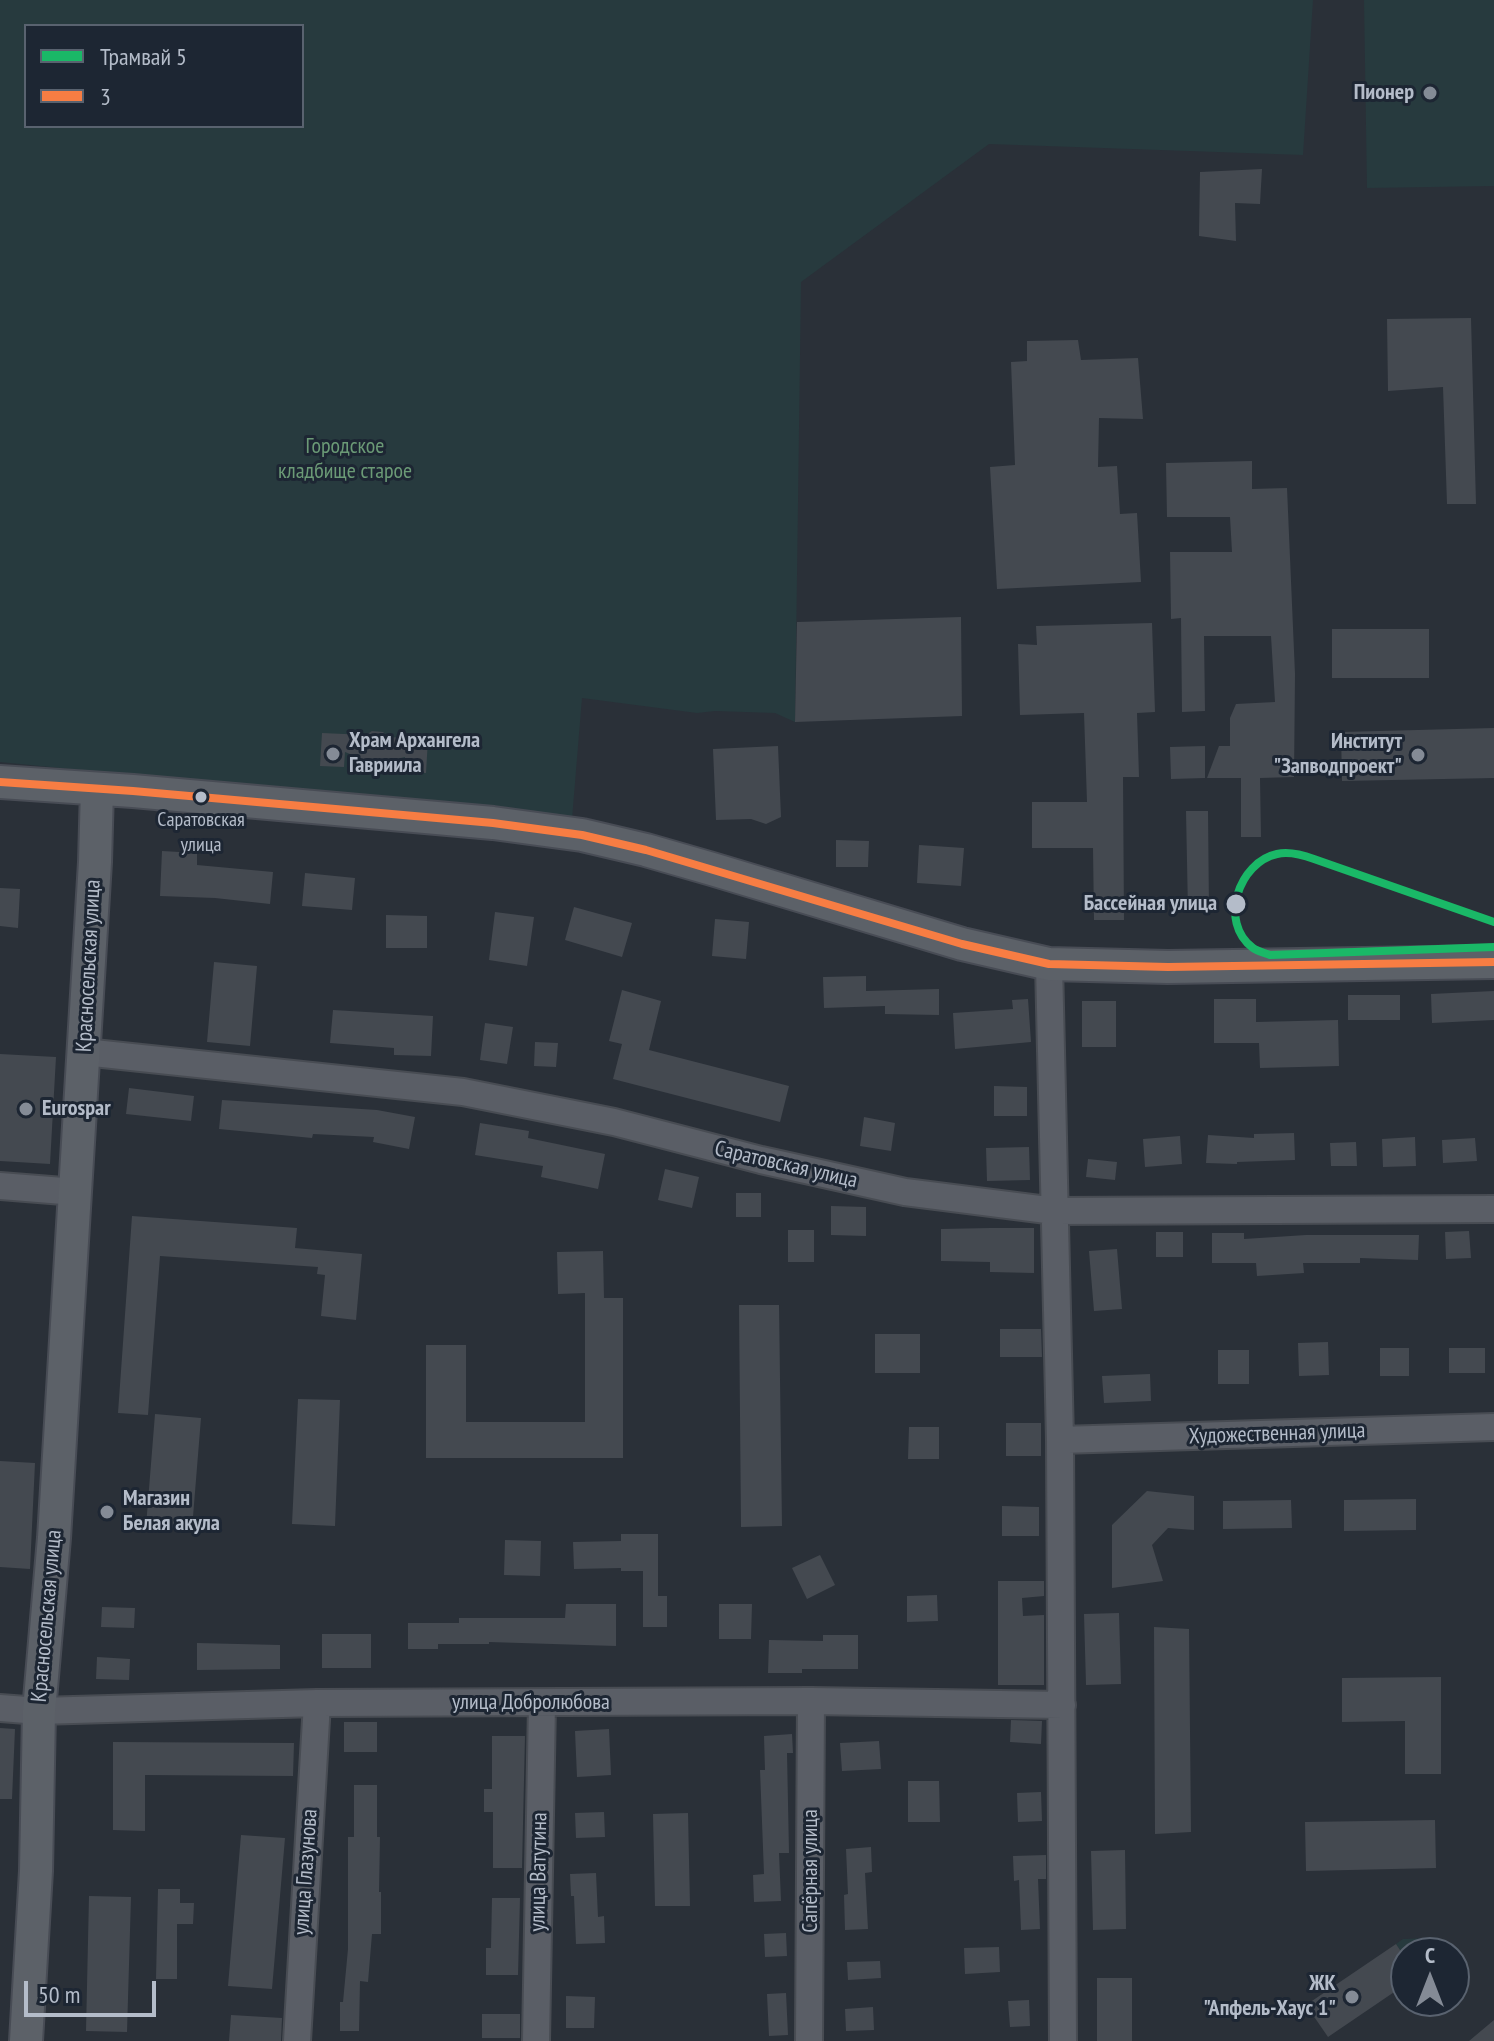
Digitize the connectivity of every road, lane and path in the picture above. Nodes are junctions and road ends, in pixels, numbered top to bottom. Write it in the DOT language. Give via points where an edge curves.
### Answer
graph roads {
  1 [pos="0,782"];
  2 [pos="97,789"];
  3 [pos="1494,962"];
  4 [pos="1049,964"];
  5 [pos="84,1052"];
  6 [pos="0,1186"];
  7 [pos="76,1192"];
  8 [pos="1494,1209"];
  9 [pos="1055,1211"];
  10 [pos="1494,1427"];
  11 [pos="1060,1440"];
  12 [pos="811,1701"];
  13 [pos="317,1703"];
  14 [pos="542,1703"];
  15 [pos="1062,1705"];
  16 [pos="0,1708"];
  17 [pos="39,1711"];
  18 [pos="26,2041"];
  19 [pos="297,2041"];
  20 [pos="536,2041"];
  21 [pos="809,2041"];
  22 [pos="1063,2041"];
  1 -- 2 [label="main road"];
  2 -- 4 [label="main road" via="582,835"];
  2 -- 5 [label="main road, Красносельская улица"];
  3 -- 4 [label="main road"];
  4 -- 9 [label="street"];
  5 -- 7 [label="main road, Красносельская улица"];
  5 -- 9 [label="street, Саратовская улица" via="463,1092 614,1122 905,1192"];
  6 -- 7 [label="street"];
  7 -- 17 [label="main road, Красносельская улица"];
  8 -- 9 [label="street, Саратовская улица"];
  9 -- 11 [label="street"];
  10 -- 11 [label="street, Художественная улица"];
  11 -- 15 [label="street"];
  12 -- 14 [label="street, улица Добролюбова"];
  12 -- 15 [label="street, улица Добролюбова"];
  12 -- 21 [label="street, Сапёрная улица"];
  13 -- 14 [label="street, улица Добролюбова"];
  13 -- 17 [label="street, улица Добролюбова"];
  13 -- 19 [label="street, улица Глазунова"];
  14 -- 20 [label="street, улица Ватутина"];
  15 -- 22 [label="street"];
  16 -- 17 [label="street, улица Добролюбова"];
  17 -- 18 [label="main road, Красносельская улица"];
}
